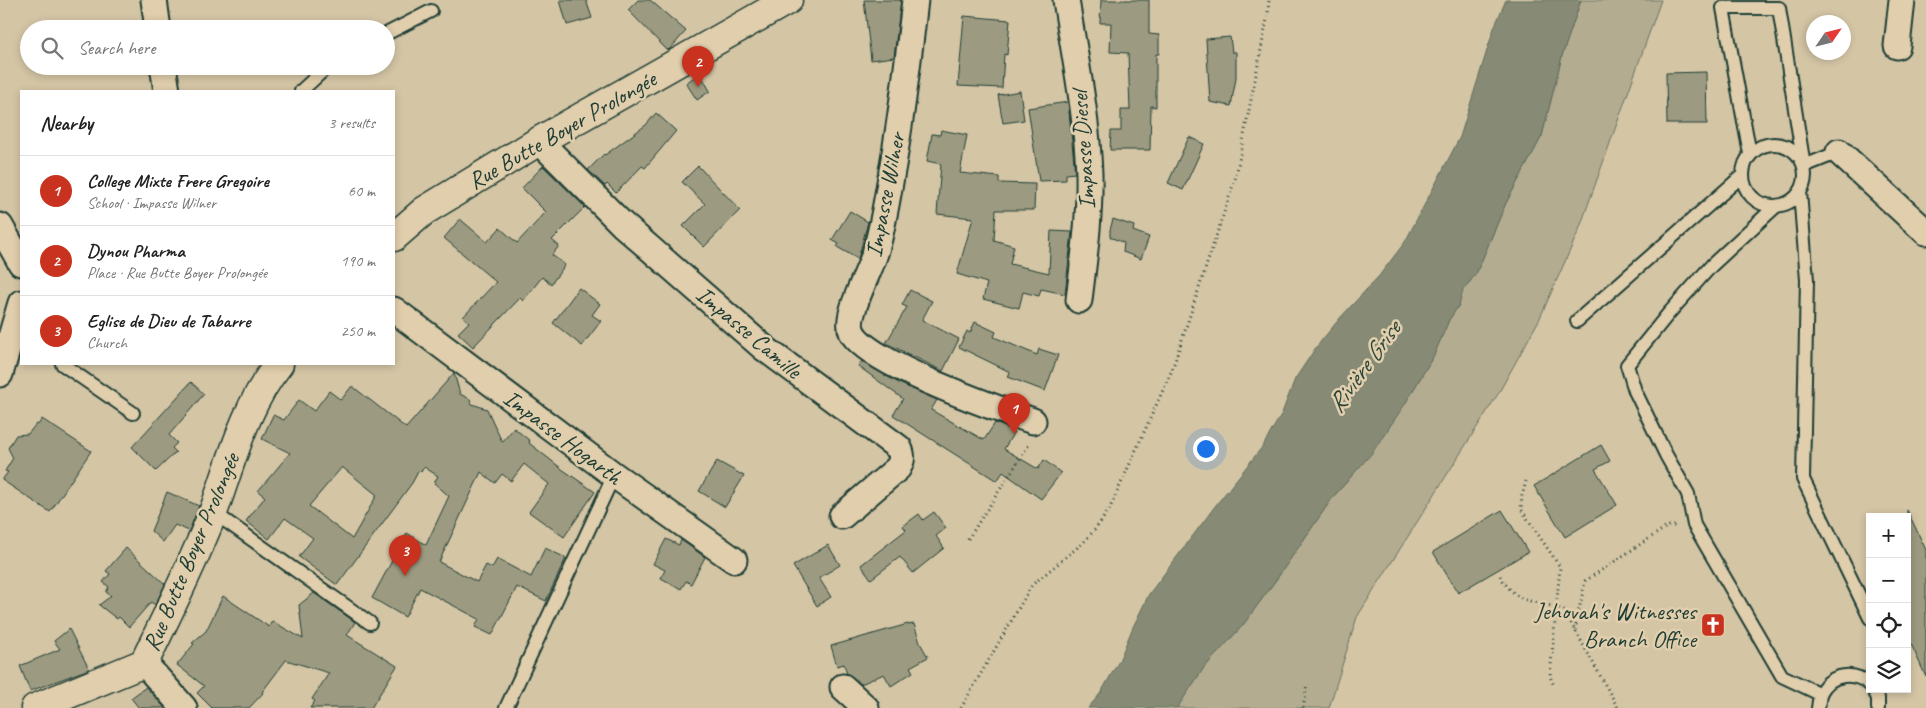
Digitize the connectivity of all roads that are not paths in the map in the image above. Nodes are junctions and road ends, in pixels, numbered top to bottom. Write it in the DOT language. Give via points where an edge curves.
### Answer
graph roads {
  1 [pos="154,0"];
  2 [pos="788,0"];
  3 [pos="915,0"];
  4 [pos="1066,0"];
  5 [pos="1902,0"];
  6 [pos="430,11"];
  7 [pos="157,20"];
  8 [pos="395,29"];
  9 [pos="1897,46"];
  10 [pos="164,75"];
  11 [pos="319,75"];
  12 [pos="167,90"];
  13 [pos="303,90"];
  14 [pos="539,141"];
  15 [pos="1840,152"];
  16 [pos="1750,154"];
  17 [pos="1804,166"];
  18 [pos="1743,175"];
  19 [pos="1800,192"];
  20 [pos="1776,206"];
  21 [pos="0,226"];
  22 [pos="1926,232"];
  23 [pos="395,236"];
  24 [pos="20,261"];
  25 [pos="1078,300"];
  26 [pos="20,305"];
  27 [pos="395,311"];
  28 [pos="1576,321"];
  29 [pos="12,328"];
  30 [pos="63,365"];
  31 [pos="278,365"];
  32 [pos="0,374"];
  33 [pos="133,413"];
  34 [pos="1033,421"];
  35 [pos="614,475"];
  36 [pos="213,512"];
  37 [pos="842,516"];
  38 [pos="734,560"];
  39 [pos="1866,610"];
  40 [pos="370,623"];
  41 [pos="144,664"];
  42 [pos="1866,681"];
  43 [pos="843,688"];
  44 [pos="1820,694"];
  45 [pos="35,708"];
  46 [pos="184,708"];
  47 [pos="506,708"];
  48 [pos="866,708"];
  49 [pos="1818,708"];
  1 -- 7 [label="street"];
  2 -- 14 [label="street, Rue Butte Boyer Prolongée"];
  3 -- 34 [label="street, Impasse Wilner" via="907,82 882,230 873,262 856,299 850,324 852,333 861,344 904,370"];
  4 -- 25 [label="street, Impasse Diesel" via="1085,122 1089,175 1087,238"];
  5 -- 9 [label="street"];
  6 -- 8 [label="lane"];
  10 -- 12 [label="street"];
  11 -- 13 [label="lane"];
  14 -- 23 [label="street, Rue Butte Boyer Prolongée" via="424,211"];
  14 -- 37 [label="street, Impasse Camille" via="622,224 764,348 899,448 902,454 898,468"];
  15 -- 17 [label="lane"];
  15 -- 22 [label="street"];
  16 -- 17 [label="lane" via="1768,144 1780,144 1798,155"];
  16 -- 17 [label="lane" via="1723,8 1779,8"];
  16 -- 18 [label="lane" via="1744,164"];
  17 -- 19 [label="lane" via="1805,176"];
  18 -- 20 [label="lane" via="1749,194 1766,205"];
  18 -- 28 [label="lane"];
  19 -- 20 [label="lane" via="1787,203"];
  19 -- 39 [label="lane" via="1807,280 1803,479"];
  20 -- 44 [label="lane" via="1712,266 1627,365 1666,455 1688,494 1694,525 1782,676"];
  21 -- 24 [label="street"];
  26 -- 29 [label="street"];
  27 -- 35 [label="street, Impasse Hogarth"];
  29 -- 32 [label="street"];
  30 -- 33 [label="lane"];
  31 -- 36 [label="street, Rue Butte Boyer Prolongée" via="268,377 244,423"];
  35 -- 38 [label="street, Impasse Hogarth"];
  35 -- 47 [label="lane"];
  36 -- 40 [label="lane"];
  36 -- 41 [label="street, Rue Butte Boyer Prolongée"];
  41 -- 45 [label="street, Rue Butte Boyer Prolongée"];
  41 -- 46 [label="street"];
  42 -- 44 [label="lane" via="1844,675 1834,678"];
  43 -- 48 [label="street"];
  44 -- 49 [label="lane"];
}
